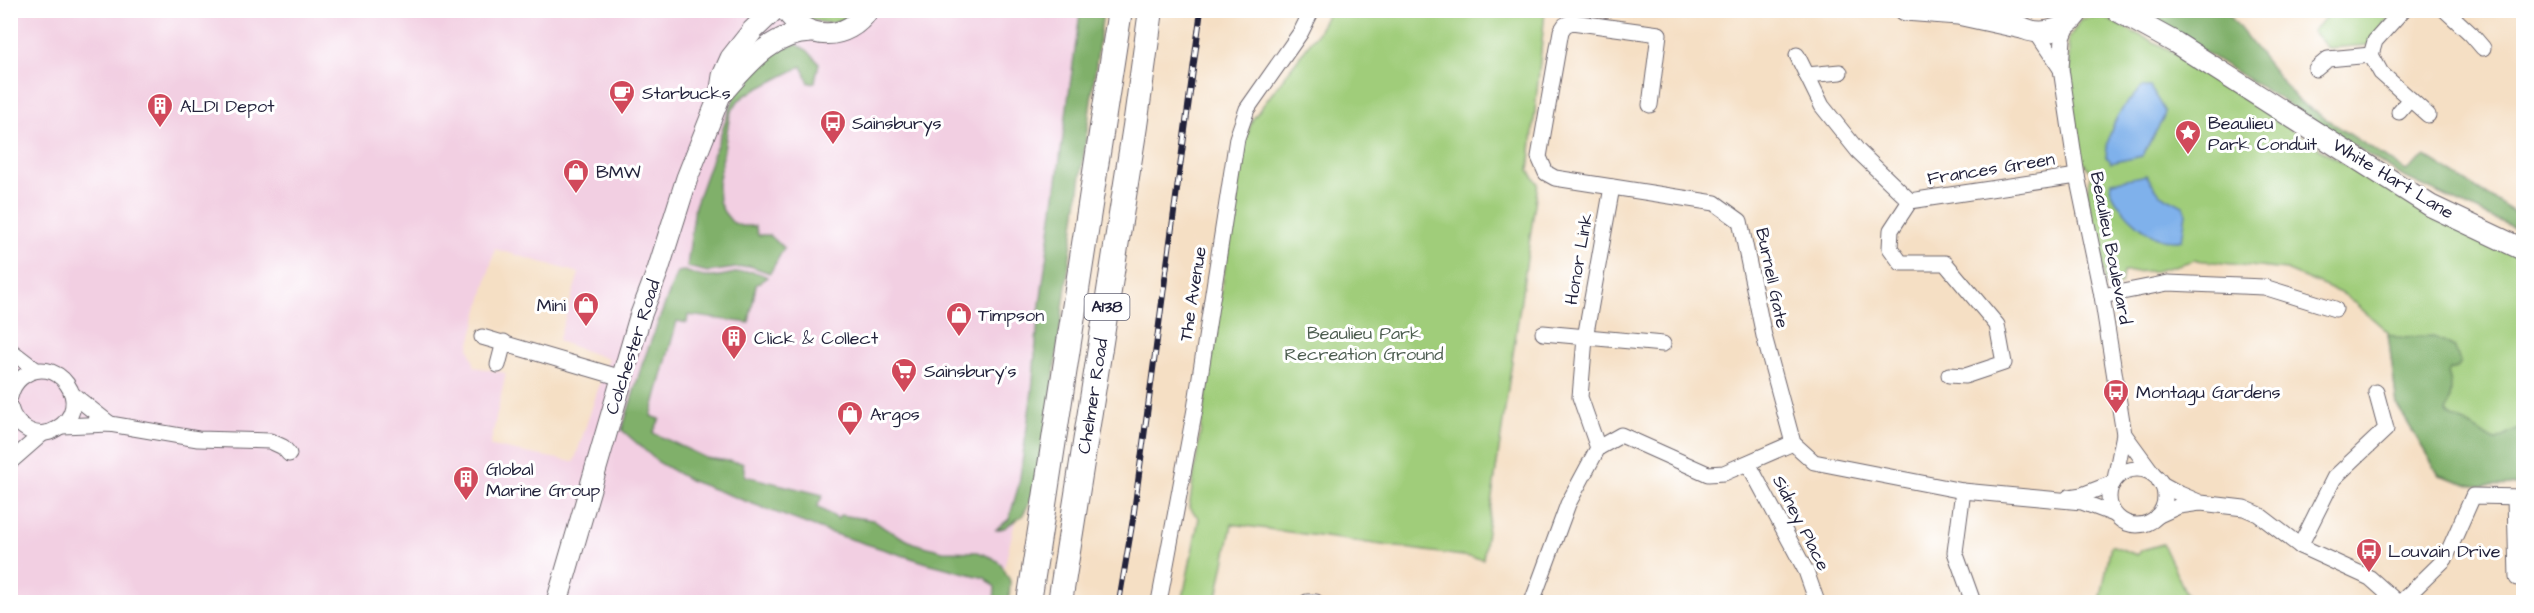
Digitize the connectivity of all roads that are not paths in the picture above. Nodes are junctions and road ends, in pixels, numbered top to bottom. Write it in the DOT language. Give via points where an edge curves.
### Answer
graph roads {
  1 [pos="774,10"];
  2 [pos="786,10"];
  3 [pos="868,10"];
  4 [pos="1120,10"];
  5 [pos="1151,10"];
  6 [pos="1312,10"];
  7 [pos="1905,10"];
  8 [pos="2003,10"];
  9 [pos="2116,10"];
  10 [pos="2137,10"];
  11 [pos="2403,10"];
  12 [pos="2445,10"];
  13 [pos="1927,11"];
  14 [pos="2074,16"];
  15 [pos="2029,30"];
  16 [pos="812,32"];
  17 [pos="2176,43"];
  18 [pos="2483,48"];
  19 [pos="1797,55"];
  20 [pos="2371,56"];
  21 [pos="2061,69"];
  22 [pos="2316,69"];
  23 [pos="1840,72"];
  24 [pos="1807,75"];
  25 [pos="720,95"];
  26 [pos="2410,99"];
  27 [pos="1650,105"];
  28 [pos="2399,112"];
  29 [pos="2428,115"];
  30 [pos="2077,176"];
  31 [pos="1612,187"];
  32 [pos="1910,201"];
  33 [pos="2523,250"];
  34 [pos="2102,296"];
  35 [pos="2335,309"];
  36 [pos="1543,333"];
  37 [pos="482,337"];
  38 [pos="1585,338"];
  39 [pos="504,342"];
  40 [pos="1663,344"];
  41 [pos="10,350"];
  42 [pos="498,365"];
  43 [pos="36,370"];
  44 [pos="1949,375"];
  45 [pos="622,378"];
  46 [pos="2376,392"];
  47 [pos="11,394"];
  48 [pos="72,394"];
  49 [pos="11,415"];
  50 [pos="110,424"];
  51 [pos="62,426"];
  52 [pos="42,434"];
  53 [pos="2124,434"];
  54 [pos="1793,443"];
  55 [pos="1598,448"];
  56 [pos="289,454"];
  57 [pos="10,462"];
  58 [pos="1748,463"];
  59 [pos="2157,479"];
  60 [pos="2114,481"];
  61 [pos="1964,491"];
  62 [pos="2519,497"];
  63 [pos="2057,498"];
  64 [pos="2201,503"];
  65 [pos="2114,513"];
  66 [pos="2157,516"];
  67 [pos="2301,546"];
  68 [pos="2517,578"];
  69 [pos="1815,602"];
  70 [pos="557,603"];
  71 [pos="1029,603"];
  72 [pos="1060,603"];
  73 [pos="1158,603"];
  74 [pos="1307,603"];
  75 [pos="1316,603"];
  76 [pos="1532,603"];
  77 [pos="1973,603"];
  78 [pos="2399,603"];
  1 -- 25 [label="main road, Colchester Road" via="731,58"];
  2 -- 16 [label="main road" via="795,22"];
  3 -- 16 [label="main road, Colchester Road" via="844,31"];
  4 -- 71 [label="main road, Chelmer Road / A138"];
  5 -- 72 [label="main road, Chelmer Road / A138"];
  6 -- 73 [label="street, The Avenue" via="1247,109 1237,138 1195,409"];
  7 -- 13 [label="main road"];
  8 -- 15 [label="main road" via="2013,22"];
  9 -- 17 [label="main road, White Hart Lane"];
  10 -- 17 [label="main road, White Hart Lane"];
  11 -- 20 [label="street" via="2375,41"];
  12 -- 18 [label="street"];
  13 -- 15 [label="main road"];
  14 -- 15 [label="main road" via="2053,31"];
  14 -- 21 [label="street, Beaulieu Boulevard" via="2063,38"];
  15 -- 21 [label="street, Beaulieu Boulevard"];
  16 -- 25 [label="main road, Colchester Road" via="790,34 770,45"];
  17 -- 33 [label="main road, White Hart Lane" via="2431,206"];
  19 -- 24 [label="street, Frances Green"];
  20 -- 22 [label="street" via="2328,59"];
  20 -- 26 [label="street" via="2381,74"];
  21 -- 30 [label="street, Beaulieu Boulevard"];
  23 -- 24 [label="street"];
  24 -- 32 [label="street, Frances Green" via="1827,112 1858,151"];
  25 -- 45 [label="main road, Colchester Road" via="687,178"];
  26 -- 28 [label="street"];
  26 -- 29 [label="street"];
  27 -- 31 [label="street, Burnell Gate" via="1659,34 1572,22 1565,25 1539,157 1546,173 1555,178"];
  30 -- 32 [label="street, Frances Green"];
  30 -- 34 [label="street, Beaulieu Boulevard"];
  31 -- 38 [label="street, Honor Link"];
  31 -- 54 [label="street, Burnell Gate" via="1715,203 1740,221 1764,336"];
  32 -- 44 [label="street, Frances Green" via="1891,230 1890,248 1901,263 1945,263 1997,325 2004,363 1965,376"];
  34 -- 35 [label="street" via="2168,283 2264,286"];
  34 -- 53 [label="street, Beaulieu Boulevard"];
  36 -- 38 [label="street"];
  37 -- 39 [label="street"];
  38 -- 40 [label="street"];
  38 -- 55 [label="street, Honor Link" via="1580,397"];
  39 -- 42 [label="street"];
  39 -- 45 [label="street"];
  41 -- 43 [label="street"];
  43 -- 47 [label="street" via="17,381"];
  43 -- 48 [label="street" via="57,374"];
  45 -- 70 [label="main road, Colchester Road"];
  46 -- 67 [label="street" via="2386,429 2334,478"];
  48 -- 50 [label="street"];
  48 -- 51 [label="street" via="70,415"];
  49 -- 52 [label="street" via="22,427"];
  50 -- 51 [label="street"];
  50 -- 56 [label="street" via="198,439 270,441"];
  51 -- 52 [label="street"];
  52 -- 57 [label="street"];
  53 -- 59 [label="street, Beaulieu Boulevard"];
  53 -- 60 [label="street, Beaulieu Boulevard"];
  54 -- 58 [label="street"];
  54 -- 61 [label="street" via="1814,462"];
  55 -- 58 [label="street" via="1621,435 1708,474 1724,473"];
  55 -- 76 [label="street" via="1568,504"];
  58 -- 69 [label="street, Sidney Place" via="1806,571"];
  59 -- 60 [label="street" via="2136,469"];
  59 -- 64 [label="street"];
  59 -- 66 [label="street" via="2164,498"];
  60 -- 63 [label="street" via="2082,495"];
  60 -- 65 [label="street" via="2109,497"];
  61 -- 63 [label="street"];
  61 -- 77 [label="street" via="1955,552"];
  62 -- 68 [label="street"];
  62 -- 78 [label="street" via="2473,496 2445,559"];
  63 -- 65 [label="street"];
  64 -- 66 [label="street" via="2179,506"];
  64 -- 67 [label="street" via="2244,508 2258,514"];
  65 -- 66 [label="street" via="2134,525"];
  67 -- 78 [label="street" via="2370,578"];
  74 -- 75 [label="street"];
}
